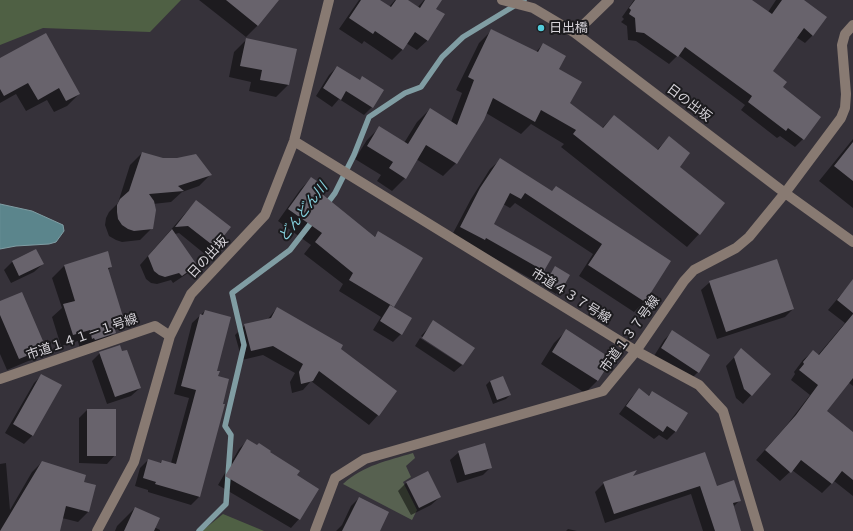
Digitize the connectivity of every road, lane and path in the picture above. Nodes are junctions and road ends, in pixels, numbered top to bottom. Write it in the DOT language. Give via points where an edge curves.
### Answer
graph roads {
  1 [pos="329,0"];
  2 [pos="609,0"];
  3 [pos="505,1"];
  4 [pos="853,26"];
  5 [pos="576,33"];
  6 [pos="294,141"];
  7 [pos="785,193"];
  8 [pos="853,242"];
  9 [pos="170,336"];
  10 [pos="636,351"];
  11 [pos="0,379"];
  12 [pos="97,531"];
  13 [pos="315,531"];
  14 [pos="759,531"];
  1 -- 6 [label="street, 日の出坂"];
  2 -- 5 [label="street"];
  3 -- 5 [label="street, 日の出坂" via="533,8"];
  4 -- 7 [label="street, 市道１３７号線" via="845,34 842,45 846,94 841,118"];
  5 -- 7 [label="street, 日の出坂"];
  6 -- 9 [label="street, 日の出坂" via="265,215 191,294"];
  6 -- 10 [label="street, 市道４３７号線"];
  7 -- 8 [label="street, 日の出坂"];
  7 -- 10 [label="street, 市道１３７号線" via="749,237 736,248 694,270"];
  9 -- 11 [label="street, 市道１４１－１号線" via="155,326"];
  9 -- 12 [label="street, 日の出坂" via="134,462"];
  10 -- 13 [label="street, 市道１３７号線" via="603,391 365,459 335,478"];
  10 -- 14 [label="street, 市道４３７号線" via="699,385 723,411"];
}
